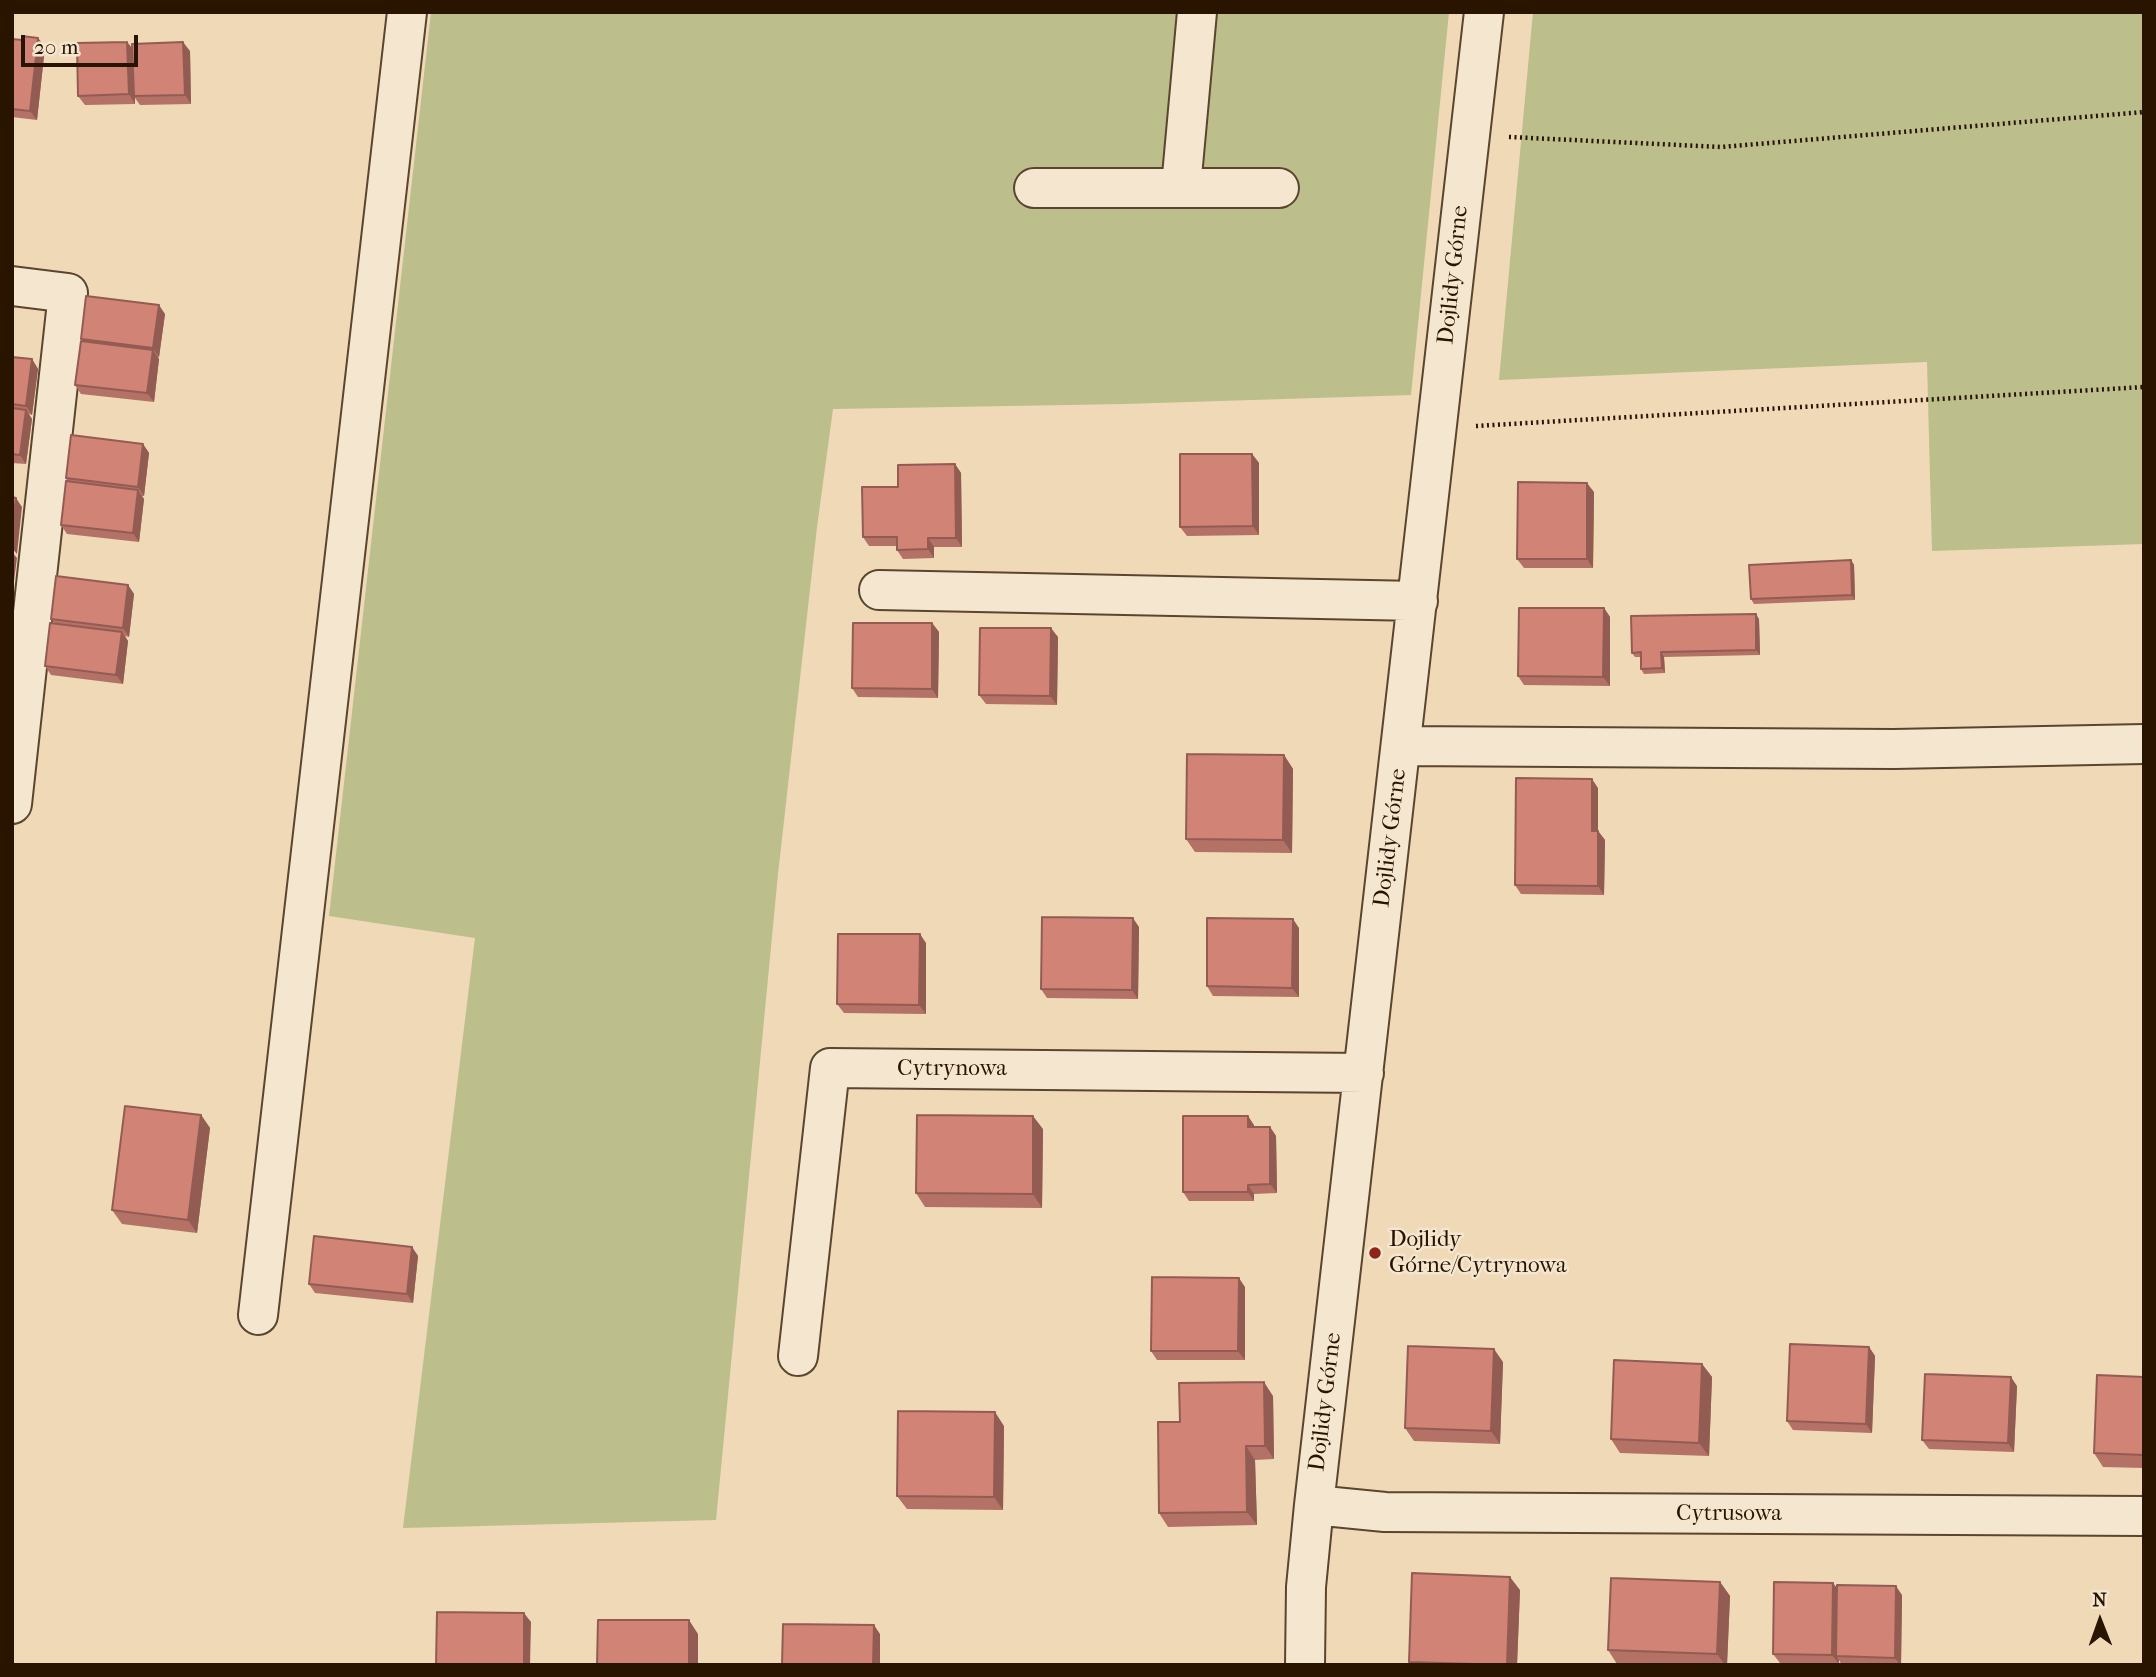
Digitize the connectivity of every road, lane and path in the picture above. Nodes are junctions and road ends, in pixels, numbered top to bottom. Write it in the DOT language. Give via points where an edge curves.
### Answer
graph roads {
  1 [pos="407,12"];
  2 [pos="1197,12"];
  3 [pos="1484,12"];
  4 [pos="2144,112"];
  5 [pos="1470,135"];
  6 [pos="1181,187"];
  7 [pos="1034,188"];
  8 [pos="1279,188"];
  9 [pos="12,286"];
  10 [pos="2144,387"];
  11 [pos="1437,429"];
  12 [pos="878,590"];
  13 [pos="1418,601"];
  14 [pos="2144,744"];
  15 [pos="1401,746"];
  16 [pos="12,804"];
  17 [pos="1364,1073"];
  18 [pos="258,1315"];
  19 [pos="798,1356"];
  20 [pos="1314,1505"];
  21 [pos="2144,1516"];
  22 [pos="1305,1665"];
  1 -- 18 [label="street"];
  2 -- 6 [label="street"];
  3 -- 5 [label="street, Dojlidy Górne"];
  4 -- 5 [label="path" via="1721,147"];
  5 -- 11 [label="street, Dojlidy Górne"];
  6 -- 7 [label="street"];
  6 -- 8 [label="street"];
  9 -- 16 [label="street" via="68,293"];
  10 -- 11 [label="path"];
  11 -- 13 [label="street, Dojlidy Górne"];
  12 -- 13 [label="street"];
  13 -- 15 [label="street, Dojlidy Górne"];
  14 -- 15 [label="street" via="1894,749"];
  15 -- 17 [label="street, Dojlidy Górne"];
  17 -- 19 [label="street, Cytrynowa" via="830,1069"];
  17 -- 20 [label="street, Dojlidy Górne"];
  20 -- 21 [label="street, Cytrusowa" via="1385,1512"];
  20 -- 22 [label="street, Dojlidy Górne"];
}
